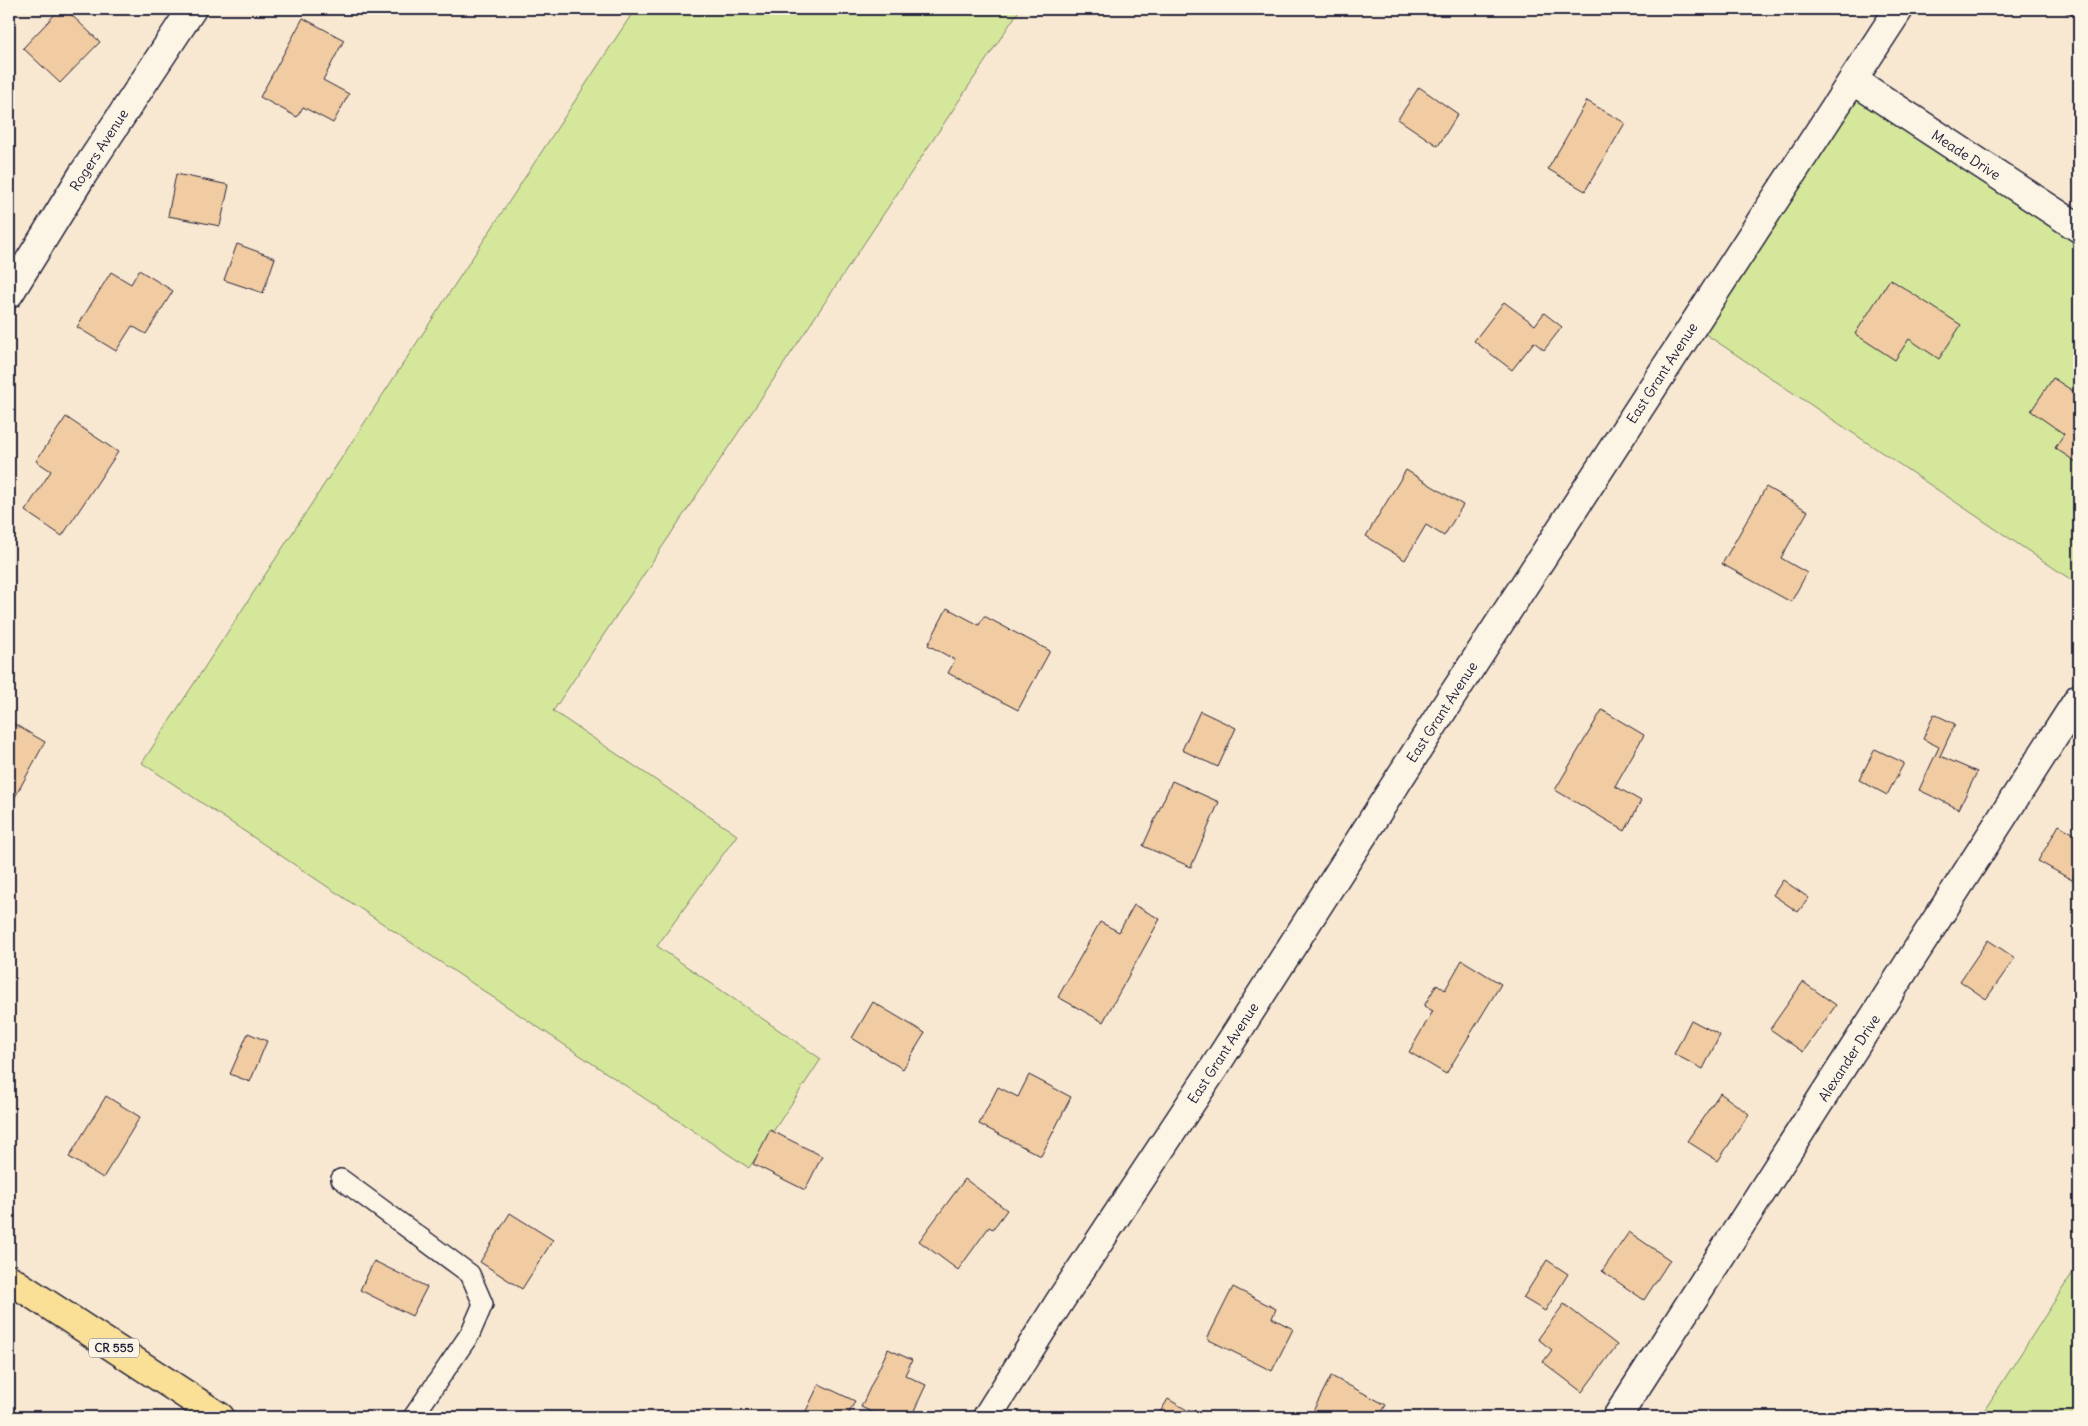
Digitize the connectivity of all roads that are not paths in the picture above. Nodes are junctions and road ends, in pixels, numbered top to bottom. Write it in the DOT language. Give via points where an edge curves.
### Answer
graph roads {
  1 [pos="192,9"];
  2 [pos="1899,9"];
  3 [pos="1853,80"];
  4 [pos="2079,228"];
  5 [pos="9,294"];
  6 [pos="2079,698"];
  7 [pos="341,1179"];
  8 [pos="9,1279"];
  9 [pos="220,1417"];
  10 [pos="413,1417"];
  11 [pos="987,1417"];
  12 [pos="1617,1417"];
  1 -- 5 [label="street, Rogers Avenue" via="83,174"];
  2 -- 3 [label="street, East Grant Avenue"];
  3 -- 4 [label="street, Meade Drive"];
  3 -- 11 [label="street, East Grant Avenue"];
  6 -- 12 [label="street, Alexander Drive"];
  7 -- 10 [label="lane" via="470,1274 483,1304 470,1334"];
  8 -- 9 [label="main road, CR 555"];
}
